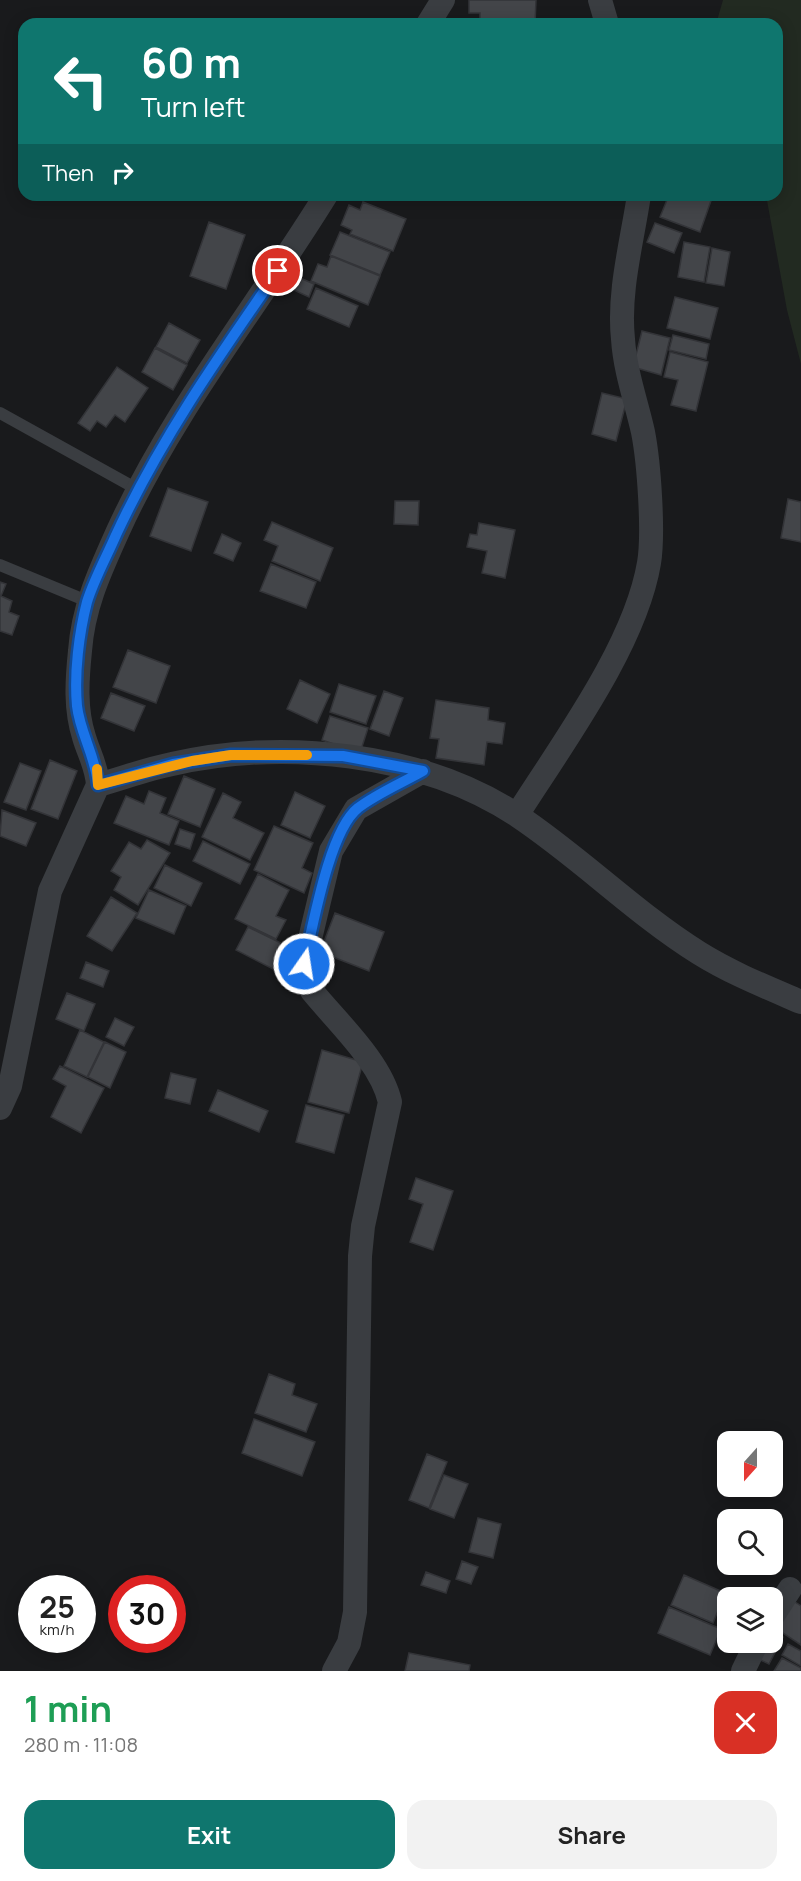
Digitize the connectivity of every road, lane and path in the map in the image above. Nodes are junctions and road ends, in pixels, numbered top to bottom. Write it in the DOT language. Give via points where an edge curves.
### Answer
graph roads {
  1 [pos="443,0"];
  2 [pos="600,0"];
  3 [pos="432,18"];
  4 [pos="605,18"];
  5 [pos="322,201"];
  6 [pos="638,201"];
  7 [pos="0,413"];
  8 [pos="137,489"];
  9 [pos="0,565"];
  10 [pos="87,601"];
  11 [pos="423,771"];
  12 [pos="98,785"];
  13 [pos="517,816"];
  14 [pos="801,1002"];
  15 [pos="0,1108"];
  16 [pos="789,1589"];
  17 [pos="783,1599"];
  18 [pos="752,1653"];
  19 [pos="336,1670"];
  20 [pos="743,1671"];
  1 -- 3 [label="street"];
  2 -- 4 [label="street"];
  5 -- 8 [label="street" via="196,388"];
  6 -- 13 [label="street" via="624,288 622,338 643,434 649,566 639,602 608,668"];
  7 -- 8 [label="lane"];
  8 -- 10 [label="street"];
  9 -- 10 [label="lane"];
  10 -- 12 [label="street" via="77,706"];
  11 -- 12 [label="street" via="343,756 231,755 173,764"];
  11 -- 13 [label="street" via="475,791"];
  11 -- 19 [label="street" via="357,809 331,851 304,964 312,991 375,1067 386,1085 390,1102 360,1256 355,1612 349,1643"];
  12 -- 15 [label="street" via="50,891 10,1086"];
  13 -- 14 [label="street" via="699,953 748,980"];
  16 -- 17 [label="street"];
  18 -- 20 [label="street"];
}
